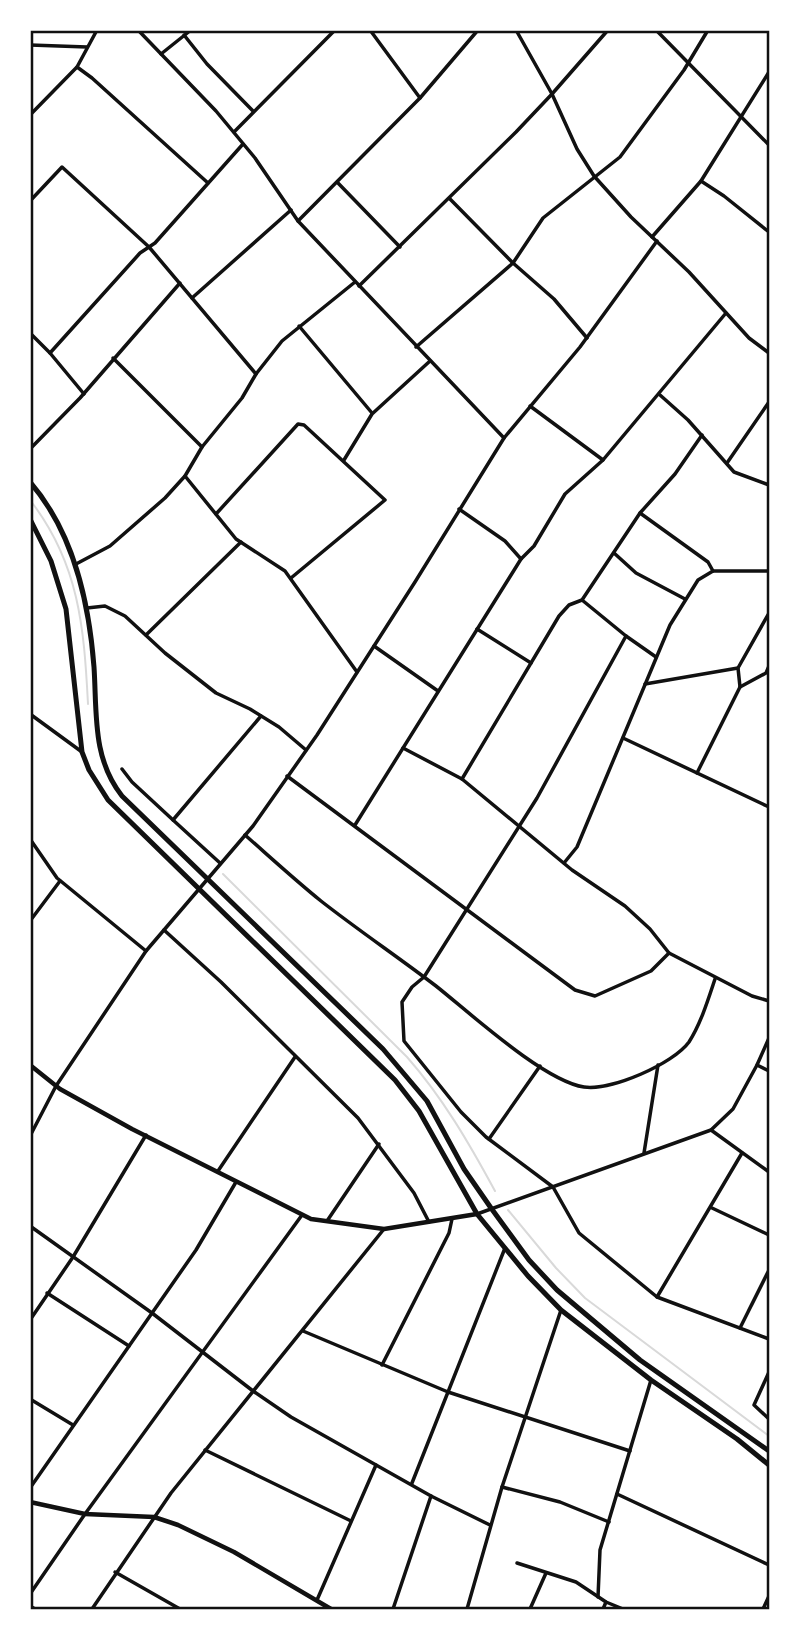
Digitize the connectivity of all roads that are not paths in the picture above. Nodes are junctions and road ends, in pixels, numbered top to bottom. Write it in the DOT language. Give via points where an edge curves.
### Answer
graph roads {
  1 [pos="97,30"];
  2 [pos="138,30"];
  3 [pos="191,30"];
  4 [pos="335,30"];
  5 [pos="370,30"];
  6 [pos="478,30"];
  7 [pos="516,30"];
  8 [pos="608,30"];
  9 [pos="656,30"];
  10 [pos="708,30"];
  11 [pos="184,35"];
  12 [pos="30,45"];
  13 [pos="88,47"];
  14 [pos="161,54"];
  15 [pos="689,61"];
  16 [pos="77,67"];
  17 [pos="769,72"];
  18 [pos="552,94"];
  19 [pos="420,98"];
  20 [pos="254,112"];
  21 [pos="30,115"];
  22 [pos="740,116"];
  23 [pos="234,132"];
  24 [pos="243,144"];
  25 [pos="769,145"];
  26 [pos="594,176"];
  27 [pos="701,181"];
  28 [pos="208,183"];
  29 [pos="338,183"];
  30 [pos="450,199"];
  31 [pos="30,201"];
  32 [pos="291,210"];
  33 [pos="298,221"];
  34 [pos="769,232"];
  35 [pos="652,237"];
  36 [pos="657,241"];
  37 [pos="149,247"];
  38 [pos="400,247"];
  39 [pos="513,263"];
  40 [pos="355,282"];
  41 [pos="180,283"];
  42 [pos="359,286"];
  43 [pos="192,299"];
  44 [pos="726,313"];
  45 [pos="299,326"];
  46 [pos="30,333"];
  47 [pos="587,338"];
  48 [pos="416,347"];
  49 [pos="50,353"];
  50 [pos="769,354"];
  51 [pos="113,358"];
  52 [pos="430,361"];
  53 [pos="256,374"];
  54 [pos="84,394"];
  55 [pos="660,394"];
  56 [pos="769,402"];
  57 [pos="530,406"];
  58 [pos="372,414"];
  59 [pos="702,435"];
  60 [pos="503,438"];
  61 [pos="202,447"];
  62 [pos="30,449"];
  63 [pos="344,460"];
  64 [pos="604,460"];
  65 [pos="727,463"];
  66 [pos="185,476"];
  67 [pos="30,482"];
  68 [pos="769,485"];
  69 [pos="459,509"];
  70 [pos="640,513"];
  71 [pos="216,514"];
  72 [pos="30,519"];
  73 [pos="241,542"];
  74 [pos="614,553"];
  75 [pos="521,559"];
  76 [pos="76,564"];
  77 [pos="713,571"];
  78 [pos="769,571"];
  79 [pos="291,578"];
  80 [pos="685,599"];
  81 [pos="582,600"];
  82 [pos="87,608"];
  83 [pos="769,613"];
  84 [pos="477,629"];
  85 [pos="146,635"];
  86 [pos="626,636"];
  87 [pos="374,646"];
  88 [pos="656,657"];
  89 [pos="532,663"];
  90 [pos="769,666"];
  91 [pos="738,668"];
  92 [pos="357,672"];
  93 [pos="645,684"];
  94 [pos="740,687"];
  95 [pos="438,691"];
  96 [pos="30,714"];
  97 [pos="261,716"];
  98 [pos="622,737"];
  99 [pos="403,748"];
  100 [pos="306,750"];
  101 [pos="82,752"];
  102 [pos="122,769"];
  103 [pos="697,773"];
  104 [pos="288,776"];
  105 [pos="462,779"];
  106 [pos="769,807"];
  107 [pos="173,820"];
  108 [pos="355,825"];
  109 [pos="520,826"];
  110 [pos="245,835"];
  111 [pos="30,839"];
  112 [pos="564,863"];
  113 [pos="220,864"];
  114 [pos="209,877"];
  115 [pos="60,881"];
  116 [pos="199,889"];
  117 [pos="466,908"];
  118 [pos="30,920"];
  119 [pos="164,930"];
  120 [pos="146,951"];
  121 [pos="669,953"];
  122 [pos="424,977"];
  123 [pos="715,979"];
  124 [pos="769,1002"];
  125 [pos="769,1038"];
  126 [pos="295,1057"];
  127 [pos="30,1065"];
  128 [pos="657,1065"];
  129 [pos="757,1065"];
  130 [pos="540,1066"];
  131 [pos="769,1071"];
  132 [pos="56,1086"];
  133 [pos="711,1130"];
  134 [pos="146,1135"];
  135 [pos="30,1136"];
  136 [pos="489,1139"];
  137 [pos="379,1144"];
  138 [pos="644,1153"];
  139 [pos="743,1153"];
  140 [pos="218,1171"];
  141 [pos="769,1172"];
  142 [pos="237,1180"];
  143 [pos="553,1187"];
  144 [pos="491,1208"];
  145 [pos="712,1208"];
  146 [pos="303,1214"];
  147 [pos="477,1214"];
  148 [pos="452,1219"];
  149 [pos="326,1221"];
  150 [pos="429,1222"];
  151 [pos="30,1226"];
  152 [pos="384,1229"];
  153 [pos="769,1236"];
  154 [pos="505,1248"];
  155 [pos="73,1257"];
  156 [pos="769,1270"];
  157 [pos="47,1293"];
  158 [pos="657,1297"];
  159 [pos="561,1310"];
  160 [pos="152,1314"];
  161 [pos="30,1320"];
  162 [pos="740,1328"];
  163 [pos="303,1331"];
  164 [pos="769,1339"];
  165 [pos="129,1346"];
  166 [pos="202,1352"];
  167 [pos="382,1365"];
  168 [pos="769,1371"];
  169 [pos="651,1380"];
  170 [pos="253,1391"];
  171 [pos="448,1392"];
  172 [pos="30,1399"];
  173 [pos="526,1418"];
  174 [pos="769,1419"];
  175 [pos="74,1425"];
  176 [pos="205,1450"];
  177 [pos="630,1451"];
  178 [pos="769,1451"];
  179 [pos="376,1465"];
  180 [pos="769,1465"];
  181 [pos="412,1483"];
  182 [pos="502,1487"];
  183 [pos="30,1488"];
  184 [pos="617,1494"];
  185 [pos="431,1496"];
  186 [pos="30,1502"];
  187 [pos="85,1514"];
  188 [pos="154,1517"];
  189 [pos="351,1521"];
  190 [pos="609,1522"];
  191 [pos="490,1525"];
  192 [pos="517,1563"];
  193 [pos="769,1565"];
  194 [pos="116,1572"];
  195 [pos="546,1573"];
  196 [pos="30,1594"];
  197 [pos="769,1596"];
  198 [pos="598,1597"];
  199 [pos="317,1600"];
  200 [pos="606,1602"];
  201 [pos="30,1605"];
  202 [pos="35,1609"];
  203 [pos="92,1609"];
  204 [pos="180,1609"];
  205 [pos="331,1609"];
  206 [pos="393,1609"];
  207 [pos="467,1609"];
  208 [pos="530,1609"];
  209 [pos="603,1609"];
  210 [pos="623,1609"];
  211 [pos="763,1609"];
  1 -- 13 [label="street"];
  2 -- 14 [label="street"];
  3 -- 11 [label="street"];
  4 -- 20 [label="street"];
  5 -- 19 [label="street"];
  6 -- 19 [label="street"];
  7 -- 18 [label="street"];
  8 -- 18 [label="street"];
  9 -- 15 [label="street"];
  10 -- 15 [label="street"];
  11 -- 14 [label="street"];
  11 -- 20 [label="street"];
  12 -- 13 [label="street"];
  13 -- 16 [label="street"];
  14 -- 23 [label="street"];
  15 -- 22 [label="street"];
  15 -- 26 [label="street" via="630,146"];
  16 -- 21 [label="street"];
  16 -- 28 [label="street"];
  17 -- 22 [label="street"];
  18 -- 26 [label="street"];
  18 -- 30 [label="street"];
  19 -- 29 [label="street"];
  20 -- 23 [label="street"];
  22 -- 25 [label="street"];
  22 -- 27 [label="street"];
  23 -- 24 [label="street"];
  24 -- 28 [label="street"];
  24 -- 32 [label="street"];
  26 -- 35 [label="street"];
  26 -- 39 [label="street" via="543,218"];
  27 -- 34 [label="street"];
  27 -- 35 [label="street"];
  28 -- 37 [label="street"];
  29 -- 33 [label="street"];
  29 -- 38 [label="street"];
  30 -- 38 [label="street"];
  30 -- 39 [label="street"];
  31 -- 37 [label="street" via="62,167"];
  32 -- 33 [label="street"];
  32 -- 43 [label="street"];
  33 -- 40 [label="street"];
  35 -- 36 [label="street"];
  36 -- 44 [label="street"];
  36 -- 47 [label="street"];
  37 -- 41 [label="street"];
  37 -- 49 [label="street"];
  38 -- 42 [label="street"];
  39 -- 47 [label="street" via="554,299"];
  39 -- 48 [label="street"];
  40 -- 42 [label="street"];
  40 -- 45 [label="street"];
  41 -- 43 [label="street"];
  41 -- 51 [label="street"];
  42 -- 48 [label="street"];
  43 -- 53 [label="street"];
  44 -- 50 [label="street"];
  44 -- 55 [label="street"];
  45 -- 53 [label="street"];
  45 -- 58 [label="street"];
  46 -- 49 [label="street"];
  47 -- 57 [label="street"];
  48 -- 52 [label="street"];
  49 -- 54 [label="street"];
  51 -- 54 [label="street"];
  51 -- 61 [label="street"];
  52 -- 58 [label="street"];
  52 -- 60 [label="street"];
  53 -- 61 [label="street"];
  54 -- 62 [label="street"];
  55 -- 59 [label="street"];
  55 -- 64 [label="street"];
  56 -- 65 [label="street"];
  57 -- 60 [label="street"];
  57 -- 64 [label="street"];
  58 -- 63 [label="street"];
  59 -- 65 [label="street"];
  59 -- 70 [label="street"];
  60 -- 69 [label="street"];
  61 -- 66 [label="street"];
  63 -- 71 [label="street" via="298,424"];
  63 -- 79 [label="street" via="385,500"];
  64 -- 75 [label="street" via="565,494"];
  65 -- 68 [label="street" via="734,472"];
  66 -- 71 [label="street"];
  66 -- 76 [label="street" via="110,546"];
  67 -- 76 [label="main road"];
  69 -- 75 [label="street" via="505,541"];
  69 -- 87 [label="street"];
  70 -- 74 [label="street"];
  70 -- 77 [label="street" via="708,562"];
  71 -- 73 [label="street"];
  72 -- 101 [label="main road" via="51,561 66,609"];
  73 -- 79 [label="street"];
  73 -- 85 [label="street"];
  74 -- 80 [label="street" via="636,573"];
  74 -- 81 [label="street"];
  75 -- 84 [label="street"];
  76 -- 82 [label="main road"];
  77 -- 78 [label="street"];
  77 -- 80 [label="street" via="698,580"];
  79 -- 92 [label="street"];
  80 -- 88 [label="street"];
  81 -- 86 [label="street"];
  81 -- 89 [label="street" via="559,616"];
  82 -- 85 [label="street" via="105,606 125,615"];
  82 -- 114 [label="main road" via="99,749 105,769 122,796"];
  83 -- 91 [label="street"];
  84 -- 89 [label="street"];
  84 -- 95 [label="street"];
  85 -- 97 [label="street" via="216,694"];
  86 -- 88 [label="street"];
  86 -- 109 [label="street"];
  87 -- 92 [label="street"];
  87 -- 95 [label="street"];
  88 -- 93 [label="street"];
  89 -- 105 [label="street"];
  90 -- 94 [label="street" via="766,673"];
  91 -- 93 [label="street"];
  91 -- 94 [label="street"];
  92 -- 100 [label="street"];
  93 -- 98 [label="street"];
  94 -- 103 [label="street"];
  95 -- 99 [label="street"];
  96 -- 101 [label="street"];
  97 -- 100 [label="street"];
  97 -- 107 [label="street"];
  98 -- 103 [label="street"];
  98 -- 112 [label="street" via="577,847"];
  99 -- 105 [label="street"];
  99 -- 108 [label="street"];
  100 -- 104 [label="street"];
  101 -- 116 [label="main road" via="108,800"];
  102 -- 107 [label="street"];
  103 -- 106 [label="street"];
  104 -- 108 [label="street"];
  104 -- 110 [label="street"];
  105 -- 109 [label="street"];
  107 -- 113 [label="street"];
  108 -- 117 [label="street"];
  109 -- 112 [label="street"];
  109 -- 117 [label="street"];
  110 -- 113 [label="street"];
  110 -- 122 [label="street" via="319,900"];
  111 -- 115 [label="street"];
  112 -- 121 [label="street" via="625,906"];
  113 -- 114 [label="street"];
  114 -- 116 [label="street"];
  114 -- 144 [label="main road" via="383,1049 427,1101"];
  115 -- 118 [label="street"];
  115 -- 120 [label="street"];
  116 -- 119 [label="street"];
  116 -- 147 [label="main road" via="395,1080 419,1111"];
  117 -- 121 [label="street" via="575,990 595,996 651,971"];
  117 -- 122 [label="street"];
  119 -- 120 [label="street"];
  119 -- 126 [label="street"];
  120 -- 132 [label="street"];
  121 -- 123 [label="street"];
  122 -- 130 [label="street"];
  122 -- 136 [label="street" via="402,1002 404,1041"];
  123 -- 124 [label="street"];
  123 -- 128 [label="street" via="688,1044"];
  125 -- 129 [label="street"];
  126 -- 137 [label="street"];
  126 -- 140 [label="street"];
  127 -- 132 [label="street"];
  128 -- 130 [label="street" via="610,1085 584,1087"];
  128 -- 138 [label="street"];
  129 -- 131 [label="street"];
  129 -- 133 [label="street" via="733,1109"];
  130 -- 136 [label="street"];
  132 -- 134 [label="street"];
  132 -- 135 [label="street"];
  133 -- 138 [label="street"];
  133 -- 139 [label="street"];
  134 -- 140 [label="street"];
  134 -- 155 [label="street"];
  136 -- 143 [label="street"];
  137 -- 149 [label="street"];
  137 -- 150 [label="street"];
  138 -- 143 [label="street"];
  139 -- 141 [label="street"];
  139 -- 145 [label="street"];
  140 -- 142 [label="street"];
  142 -- 146 [label="street"];
  142 -- 160 [label="street"];
  143 -- 144 [label="street"];
  143 -- 158 [label="street" via="579,1233"];
  144 -- 147 [label="street"];
  144 -- 178 [label="main road" via="529,1260 583,1313 640,1360"];
  145 -- 153 [label="street"];
  145 -- 158 [label="street"];
  146 -- 149 [label="street"];
  146 -- 166 [label="street"];
  147 -- 148 [label="street"];
  147 -- 154 [label="main road"];
  148 -- 150 [label="street"];
  148 -- 167 [label="street"];
  149 -- 152 [label="street"];
  150 -- 152 [label="street"];
  151 -- 155 [label="street"];
  152 -- 163 [label="street"];
  154 -- 159 [label="main road"];
  154 -- 171 [label="street"];
  155 -- 157 [label="street"];
  155 -- 160 [label="street"];
  156 -- 162 [label="street"];
  157 -- 161 [label="street"];
  157 -- 165 [label="street"];
  158 -- 162 [label="street"];
  159 -- 169 [label="main road"];
  159 -- 173 [label="street"];
  160 -- 165 [label="street"];
  160 -- 166 [label="street"];
  162 -- 164 [label="street"];
  163 -- 167 [label="street"];
  163 -- 170 [label="street"];
  165 -- 175 [label="street"];
  166 -- 170 [label="street"];
  166 -- 187 [label="street"];
  167 -- 171 [label="street"];
  168 -- 174 [label="street" via="754,1405"];
  169 -- 177 [label="street"];
  169 -- 180 [label="main road"];
  170 -- 176 [label="street"];
  170 -- 179 [label="street"];
  171 -- 173 [label="street"];
  171 -- 181 [label="street"];
  172 -- 175 [label="street"];
  173 -- 177 [label="street"];
  173 -- 182 [label="street"];
  175 -- 183 [label="street"];
  176 -- 188 [label="street"];
  176 -- 189 [label="street"];
  177 -- 184 [label="street"];
  179 -- 181 [label="street"];
  179 -- 189 [label="street"];
  181 -- 185 [label="street"];
  182 -- 190 [label="street" via="560,1502"];
  182 -- 191 [label="street"];
  184 -- 190 [label="street"];
  184 -- 193 [label="street"];
  185 -- 191 [label="street"];
  185 -- 206 [label="street"];
  186 -- 187 [label="street"];
  187 -- 188 [label="street"];
  187 -- 196 [label="street"];
  188 -- 194 [label="street"];
  188 -- 199 [label="street" via="234,1552"];
  189 -- 199 [label="street"];
  190 -- 198 [label="street" via="600,1550"];
  191 -- 207 [label="street"];
  192 -- 195 [label="street"];
  194 -- 203 [label="street"];
  194 -- 204 [label="street"];
  195 -- 198 [label="street" via="576,1582"];
  195 -- 208 [label="street"];
  197 -- 211 [label="street"];
  198 -- 200 [label="street"];
  199 -- 205 [label="street"];
  200 -- 209 [label="street"];
  200 -- 210 [label="street"];
  201 -- 202 [label="street"];
}
